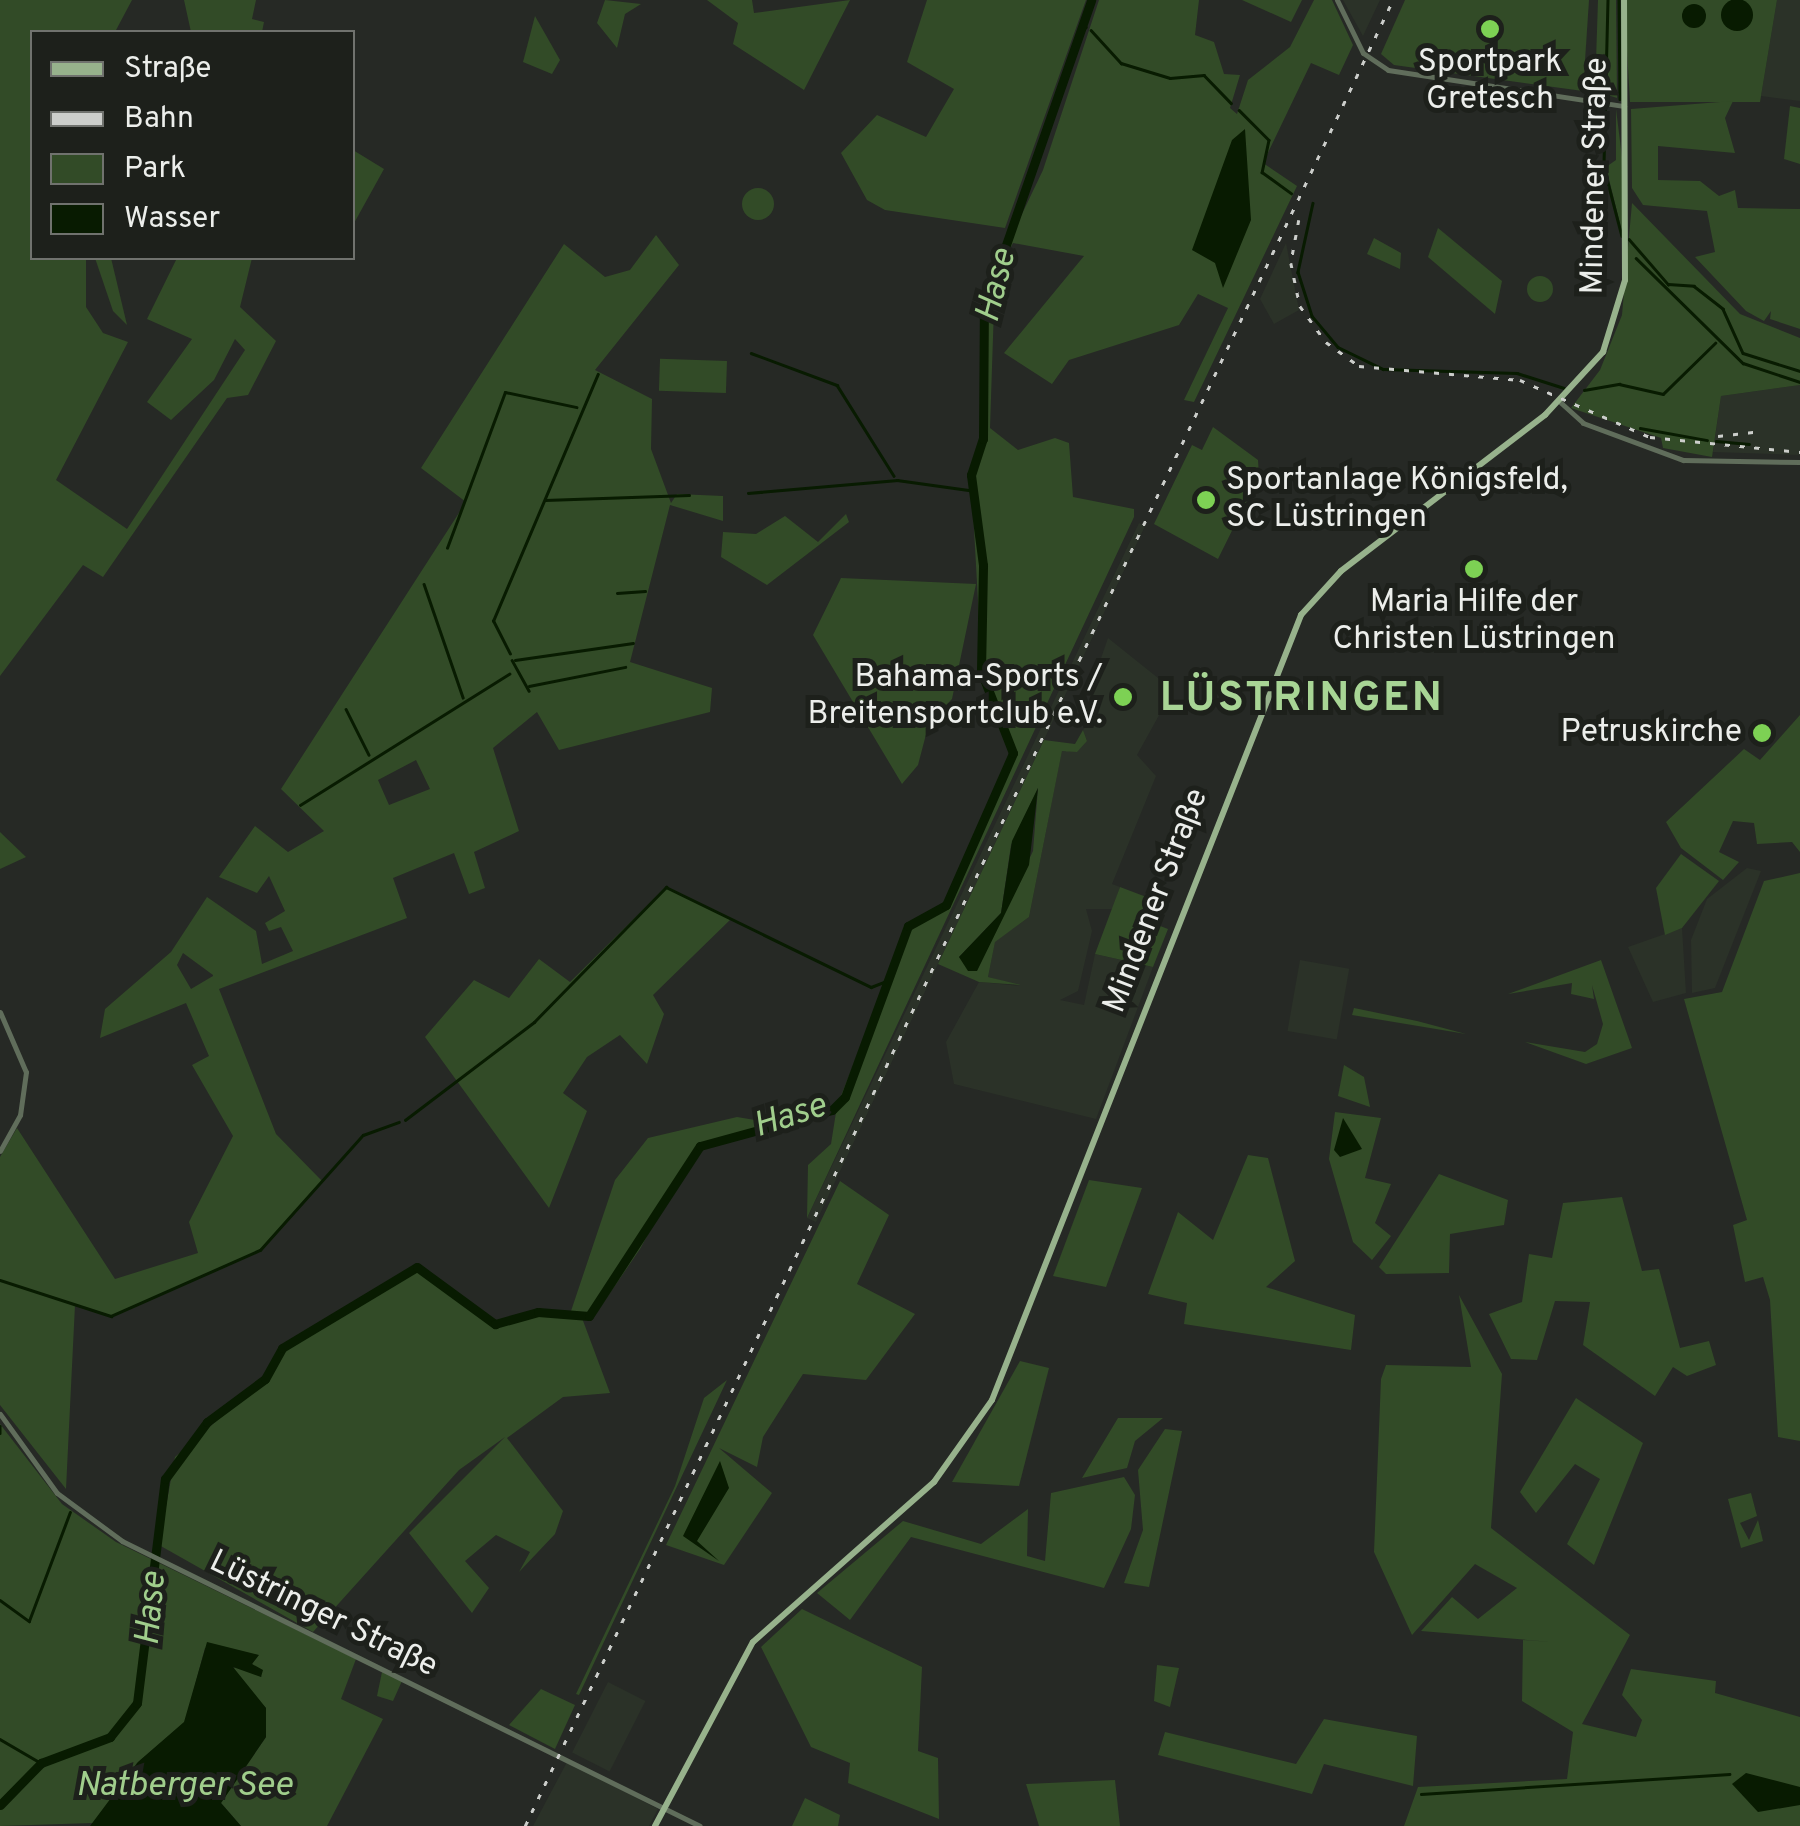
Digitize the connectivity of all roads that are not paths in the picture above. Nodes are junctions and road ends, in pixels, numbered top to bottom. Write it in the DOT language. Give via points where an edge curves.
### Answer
graph roads {
  1 [pos="1337,0"];
  2 [pos="1624,0"];
  3 [pos="1624,106"];
  4 [pos="1560,402"];
  5 [pos="1800,462"];
  6 [pos="0,1012"];
  7 [pos="0,1151"];
  8 [pos="0,1414"];
  9 [pos="664,1807"];
  10 [pos="654,1826"];
  11 [pos="700,1826"];
  1 -- 3 [label="street" via="1362,52 1388,70"];
  2 -- 3 [label="main road, Mindener Straße"];
  3 -- 4 [label="main road, Mindener Straße" via="1627,252 1603,352"];
  4 -- 5 [label="street" via="1583,423 1684,460"];
  4 -- 9 [label="main road, Mindener Straße" via="1340,571 1302,615 992,1400 934,1482 753,1642"];
  6 -- 7 [label="street" via="26,1072 20,1115"];
  8 -- 9 [label="street, Lüstringer Straße" via="67,1502 150,1556"];
  9 -- 10 [label="main road, Mindener Straße"];
  9 -- 11 [label="street, Lüstringer Straße"];
}
